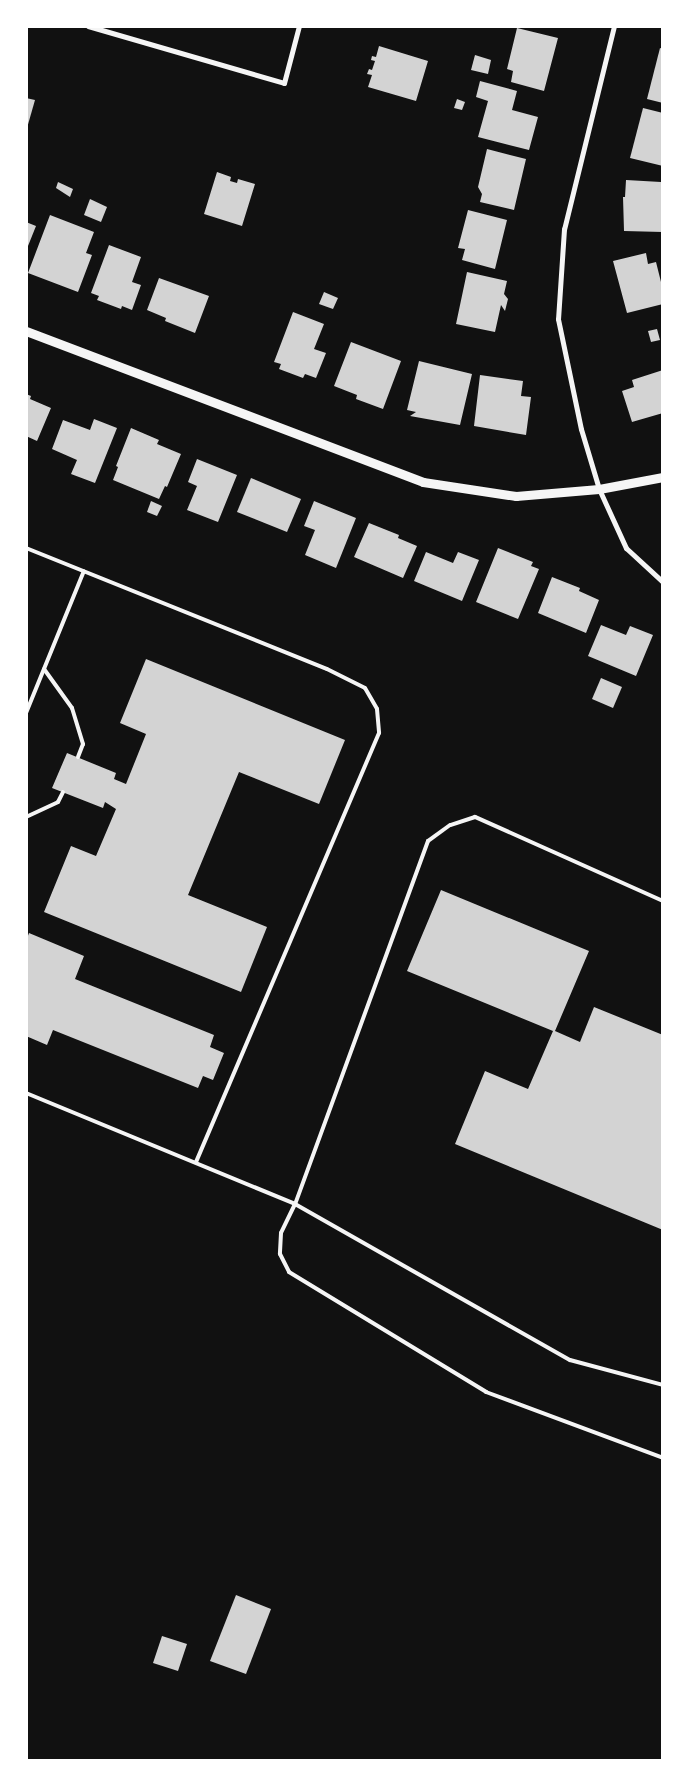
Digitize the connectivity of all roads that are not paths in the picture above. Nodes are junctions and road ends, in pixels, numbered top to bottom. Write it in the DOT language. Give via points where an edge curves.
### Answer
graph roads {
  1 [pos="88,26"];
  2 [pos="299,26"];
  3 [pos="614,26"];
  4 [pos="26,331"];
  5 [pos="663,477"];
  6 [pos="599,488"];
  7 [pos="26,548"];
  8 [pos="84,571"];
  9 [pos="663,582"];
  10 [pos="44,669"];
  11 [pos="26,714"];
  12 [pos="78,757"];
  13 [pos="63,792"];
  14 [pos="26,817"];
  15 [pos="663,901"];
  16 [pos="26,1093"];
  17 [pos="196,1162"];
  18 [pos="295,1204"];
  19 [pos="663,1385"];
  20 [pos="663,1458"];
  1 -- 2 [label="street" via="284,83"];
  3 -- 6 [label="street" via="564,229 558,319 581,429"];
  4 -- 6 [label="street" via="423,482 516,496"];
  5 -- 6 [label="street"];
  6 -- 9 [label="street" via="626,548"];
  7 -- 8 [label="lane"];
  8 -- 10 [label="lane"];
  8 -- 17 [label="lane" via="326,669 365,688 377,709 379,733"];
  10 -- 11 [label="lane"];
  10 -- 12 [label="lane" via="72,708 84,744"];
  13 -- 14 [label="lane" via="58,802"];
  15 -- 18 [label="lane" via="475,817 450,825 428,841"];
  16 -- 17 [label="lane"];
  17 -- 18 [label="lane"];
  18 -- 19 [label="lane" via="570,1360"];
  18 -- 20 [label="lane" via="281,1233 280,1254 289,1272 486,1392"];
}
